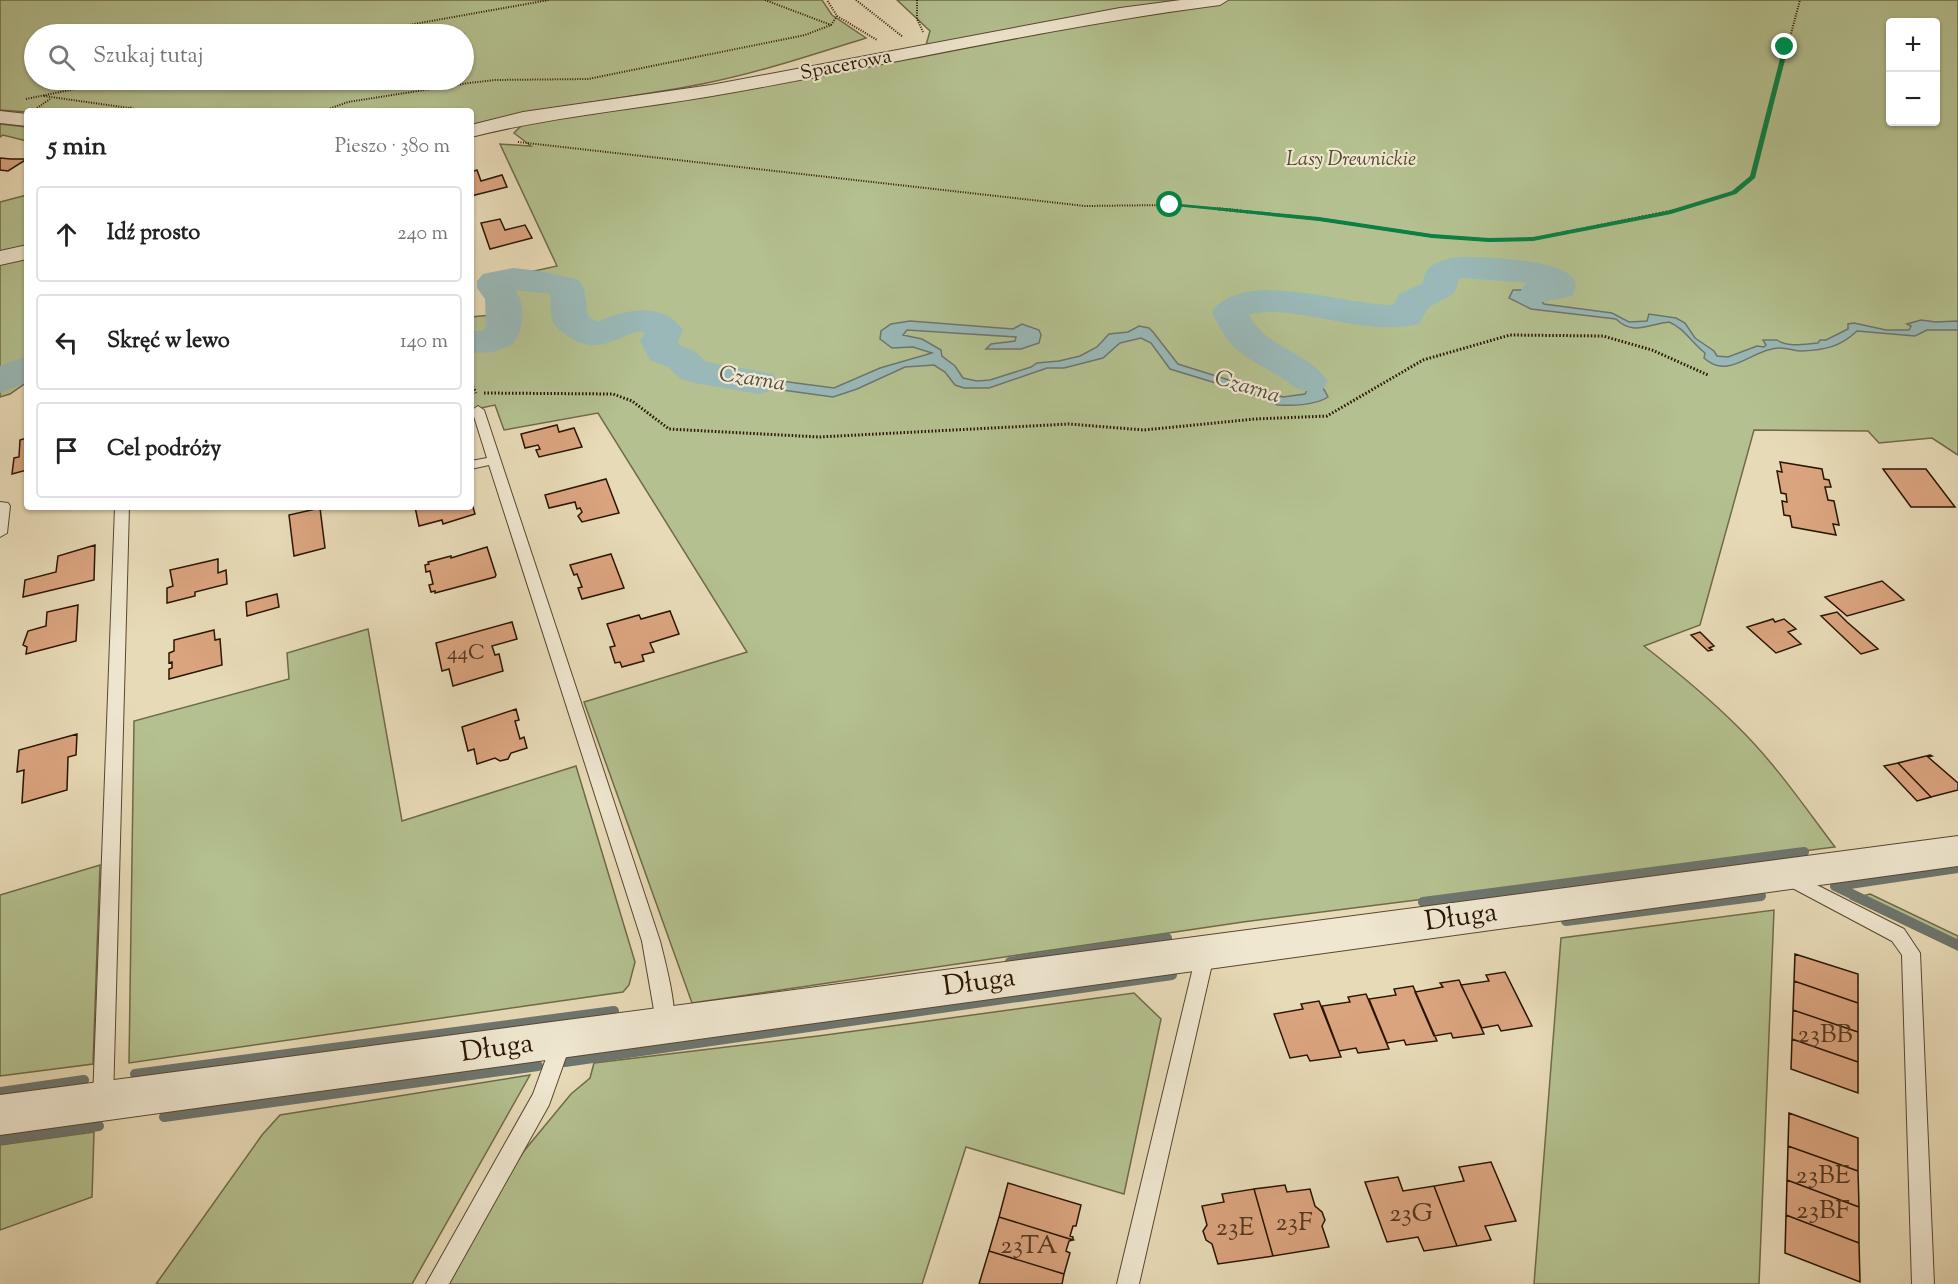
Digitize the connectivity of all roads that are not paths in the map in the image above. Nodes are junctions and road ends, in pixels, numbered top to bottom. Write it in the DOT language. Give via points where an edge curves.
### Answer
graph roads {
  1 [pos="1220,0"];
  2 [pos="0,117"];
  3 [pos="24,120"];
  4 [pos="480,129"];
  5 [pos="24,253"];
  6 [pos="0,258"];
  7 [pos="478,410"];
  8 [pos="494,460"];
  9 [pos="474,464"];
  10 [pos="3,506"];
  11 [pos="122,510"];
  12 [pos="0,533"];
  13 [pos="1958,851"];
  14 [pos="1784,875"];
  15 [pos="1206,951"];
  16 [pos="665,1027"];
  17 [pos="562,1040"];
  18 [pos="103,1103"];
  19 [pos="0,1115"];
  20 [pos="436,1284"];
  21 [pos="1128,1284"];
  22 [pos="1923,1284"];
  1 -- 4 [label="street, Spacerowa" via="914,47 895,57 711,91 524,118"];
  2 -- 3 [label="street"];
  5 -- 6 [label="street"];
  7 -- 8 [label="lane"];
  8 -- 9 [label="lane"];
  8 -- 16 [label="lane" via="651,941"];
  10 -- 12 [label="lane"];
  11 -- 18 [label="lane"];
  13 -- 14 [label="street, Długa"];
  14 -- 15 [label="street, Długa"];
  14 -- 22 [label="lane" via="1898,935 1911,952"];
  15 -- 16 [label="street, Długa"];
  15 -- 21 [label="lane"];
  16 -- 17 [label="street, Długa"];
  17 -- 18 [label="street, Długa"];
  17 -- 20 [label="lane" via="542,1098"];
  18 -- 19 [label="street, Długa"];
}
